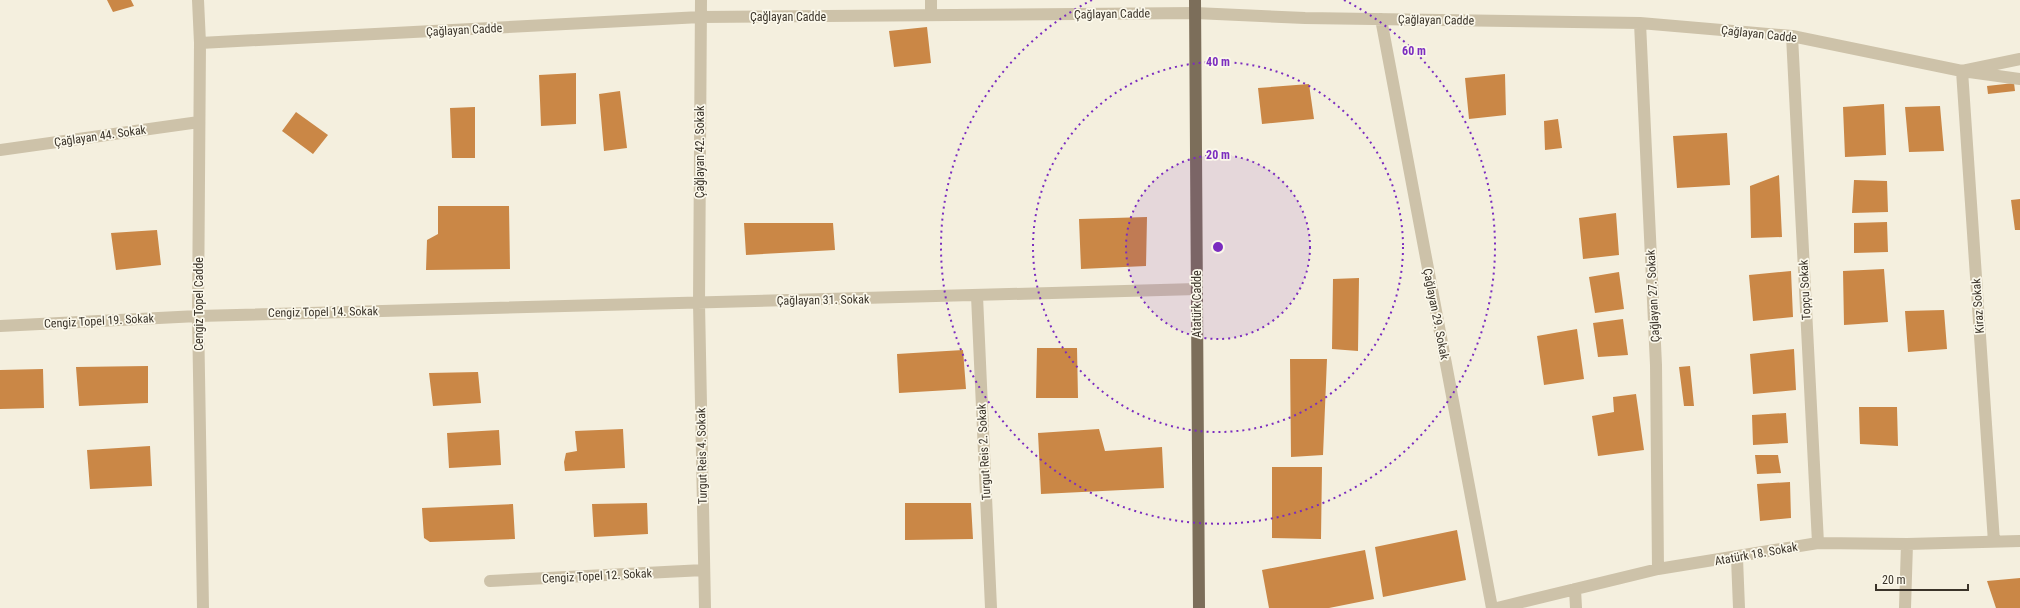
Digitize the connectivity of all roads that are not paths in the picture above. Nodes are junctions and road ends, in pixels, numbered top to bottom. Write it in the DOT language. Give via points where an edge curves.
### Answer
graph roads {
  1 [pos="198,0"];
  2 [pos="701,0"];
  3 [pos="931,0"];
  4 [pos="1195,0"];
  5 [pos="1195,13"];
  6 [pos="931,15"];
  7 [pos="701,17"];
  8 [pos="1381,19"];
  9 [pos="1640,23"];
  10 [pos="1792,36"];
  11 [pos="200,43"];
  12 [pos="2020,59"];
  13 [pos="1962,71"];
  14 [pos="2020,79"];
  15 [pos="199,122"];
  16 [pos="0,150"];
  17 [pos="1197,289"];
  18 [pos="977,296"];
  19 [pos="699,303"];
  20 [pos="448,309"];
  21 [pos="198,316"];
  22 [pos="0,326"];
  23 [pos="1994,542"];
  24 [pos="2020,542"];
  25 [pos="1818,543"];
  26 [pos="1907,544"];
  27 [pos="1736,558"];
  28 [pos="1658,569"];
  29 [pos="704,570"];
  30 [pos="490,581"];
  31 [pos="1575,589"];
  32 [pos="203,608"];
  33 [pos="705,608"];
  34 [pos="991,608"];
  35 [pos="1199,608"];
  36 [pos="1492,608"];
  37 [pos="1497,608"];
  38 [pos="1576,608"];
  39 [pos="1739,608"];
  40 [pos="1905,608"];
  1 -- 11 [label="street, Cengiz Topel Cadde"];
  2 -- 7 [label="street, Çağlayan 42. Sokak"];
  3 -- 6 [label="street"];
  4 -- 5 [label="main road, Atatürk Cadde"];
  5 -- 6 [label="street, Çağlayan Cadde"];
  5 -- 8 [label="street, Çağlayan Cadde"];
  5 -- 17 [label="main road, Atatürk Cadde"];
  6 -- 7 [label="street, Çağlayan Cadde"];
  7 -- 11 [label="street, Çağlayan Cadde"];
  7 -- 19 [label="street, Çağlayan 42. Sokak"];
  8 -- 9 [label="street, Çağlayan Cadde"];
  8 -- 36 [label="street, Çağlayan 29. Sokak"];
  9 -- 10 [label="street, Çağlayan Cadde"];
  9 -- 28 [label="street, Çağlayan 27. Sokak" via="1656,366"];
  10 -- 13 [label="street, Çağlayan Cadde"];
  10 -- 25 [label="street, Topçu Sokak"];
  11 -- 15 [label="street, Cengiz Topel Cadde"];
  12 -- 13 [label="street"];
  13 -- 14 [label="street, Çağlayan Cadde"];
  13 -- 23 [label="street, Kiraz Sokak"];
  15 -- 16 [label="street, Çağlayan 44. Sokak"];
  15 -- 21 [label="street, Cengiz Topel Cadde"];
  17 -- 18 [label="street, Çağlayan 31. Sokak"];
  17 -- 35 [label="main road, Atatürk Cadde"];
  18 -- 19 [label="street, Çağlayan 31. Sokak"];
  18 -- 34 [label="street, Turgut Reis 2. Sokak"];
  19 -- 20 [label="street, Çağlayan 31. Sokak"];
  19 -- 29 [label="street, Turgut Reis 4. Sokak"];
  20 -- 21 [label="street, Cengiz Topel 14. Sokak"];
  21 -- 22 [label="street, Cengiz Topel 19. Sokak"];
  21 -- 32 [label="street, Cengiz Topel Cadde"];
  23 -- 24 [label="street, Atatürk 18. Sokak"];
  23 -- 26 [label="street, Atatürk 18. Sokak"];
  25 -- 26 [label="street, Atatürk 18. Sokak"];
  25 -- 27 [label="street, Atatürk 18. Sokak"];
  26 -- 40 [label="street"];
  27 -- 28 [label="street, Atatürk 18. Sokak"];
  27 -- 39 [label="street"];
  28 -- 31 [label="street, Atatürk 18. Sokak"];
  29 -- 30 [label="street, Cengiz Topel 12. Sokak"];
  29 -- 33 [label="street, Turgut Reis 4. Sokak"];
  31 -- 37 [label="street, Atatürk 18. Sokak"];
  31 -- 38 [label="street"];
}
